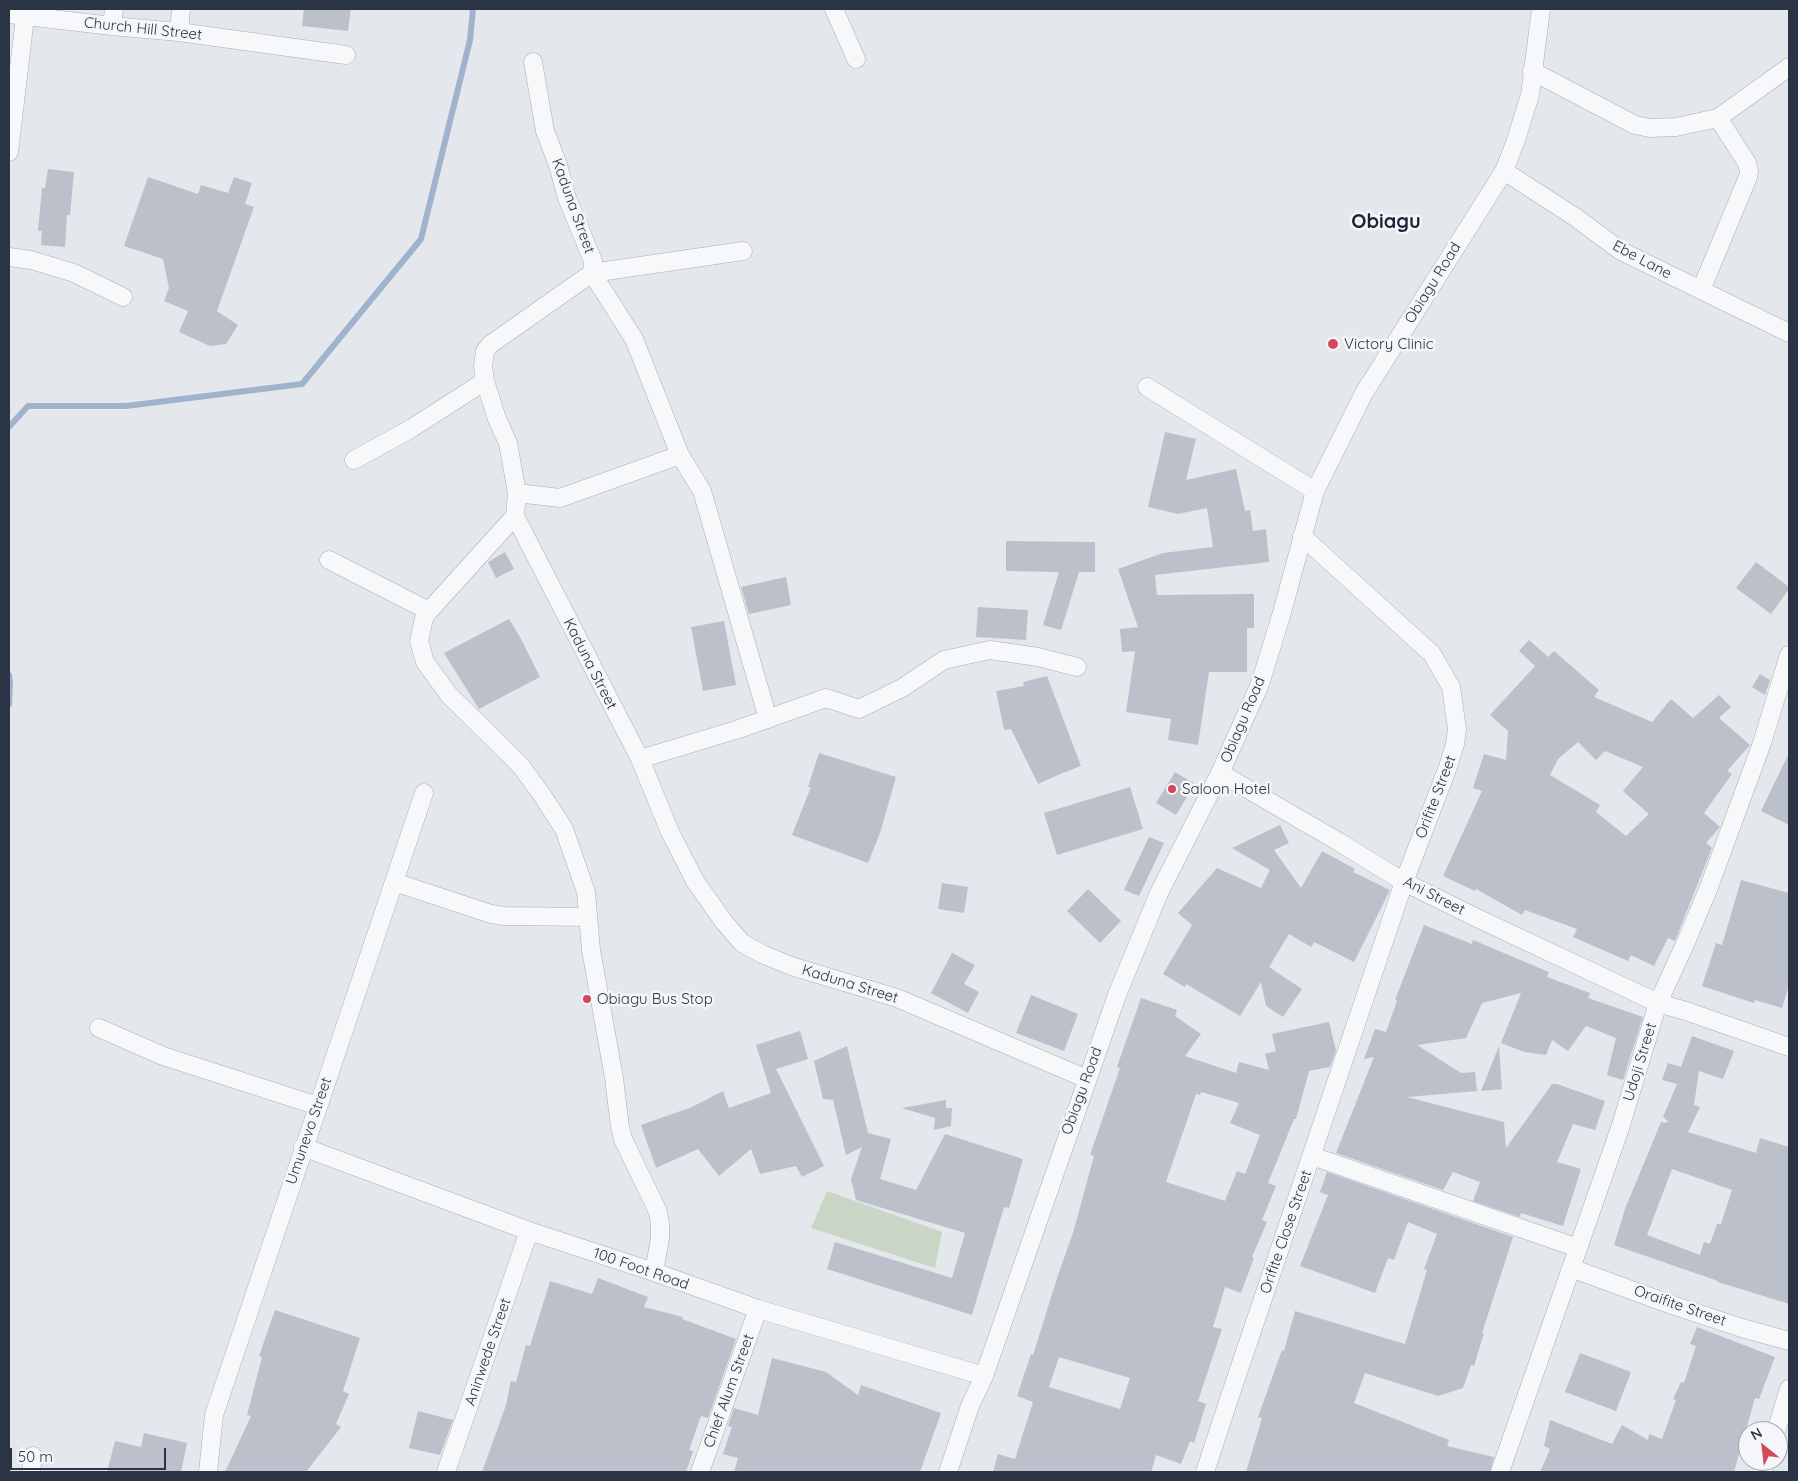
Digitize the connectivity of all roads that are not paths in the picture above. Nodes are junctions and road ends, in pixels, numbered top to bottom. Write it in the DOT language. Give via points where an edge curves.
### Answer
graph roads {
  1 [pos="114,9"];
  2 [pos="181,9"];
  3 [pos="834,9"];
  4 [pos="1541,9"];
  5 [pos="20,13"];
  6 [pos="112,26"];
  7 [pos="179,32"];
  8 [pos="346,56"];
  9 [pos="856,60"];
  10 [pos="533,62"];
  11 [pos="1789,68"];
  12 [pos="1532,71"];
  13 [pos="1718,118"];
  14 [pos="9,152"];
  15 [pos="1504,171"];
  16 [pos="743,251"];
  17 [pos="9,257"];
  18 [pos="592,273"];
  19 [pos="1701,290"];
  20 [pos="123,297"];
  21 [pos="1789,333"];
  22 [pos="485,381"];
  23 [pos="1147,387"];
  24 [pos="680,455"];
  25 [pos="354,460"];
  26 [pos="1315,491"];
  27 [pos="517,493"];
  28 [pos="515,516"];
  29 [pos="1302,536"];
  30 [pos="329,560"];
  31 [pos="429,611"];
  32 [pos="1789,655"];
  33 [pos="1077,667"];
  34 [pos="1784,695"];
  35 [pos="768,719"];
  36 [pos="640,759"];
  37 [pos="1220,773"];
  38 [pos="424,793"];
  39 [pos="394,882"];
  40 [pos="1404,882"];
  41 [pos="587,917"];
  42 [pos="1366,992"];
  43 [pos="1658,1003"];
  44 [pos="98,1028"];
  45 [pos="1789,1047"];
  46 [pos="1087,1079"];
  47 [pos="318,1106"];
  48 [pos="304,1147"];
  49 [pos="1312,1156"];
  50 [pos="529,1232"];
  51 [pos="1578,1248"];
  52 [pos="1571,1268"];
  53 [pos="654,1272"];
  54 [pos="758,1309"];
  55 [pos="1789,1341"];
  56 [pos="984,1376"];
  57 [pos="1789,1389"];
  58 [pos="1779,1421"];
  59 [pos="208,1472"];
  60 [pos="446,1472"];
  61 [pos="700,1472"];
  62 [pos="948,1472"];
  63 [pos="1206,1472"];
  64 [pos="1500,1472"];
  1 -- 6 [label="street"];
  2 -- 7 [label="street"];
  3 -- 9 [label="street"];
  4 -- 12 [label="street, Obiagu Road"];
  5 -- 6 [label="street, Church Hill Street"];
  5 -- 14 [label="street"];
  6 -- 7 [label="street, Church Hill Street"];
  7 -- 8 [label="street, Church Hill Street"];
  10 -- 18 [label="street, Kaduna Street" via="545,131 593,261"];
  11 -- 13 [label="street"];
  12 -- 13 [label="street" via="1635,125 1676,127"];
  12 -- 15 [label="street, Obiagu Road" via="1530,96"];
  13 -- 19 [label="street" via="1749,171"];
  15 -- 19 [label="street, Ebe Lane" via="1621,251"];
  15 -- 26 [label="street, Obiagu Road" via="1364,393"];
  16 -- 18 [label="street"];
  17 -- 20 [label="street" via="74,273"];
  18 -- 22 [label="street, Kaduna Street" via="485,351 482,366"];
  18 -- 24 [label="street" via="634,339"];
  19 -- 21 [label="street, Ebe Lane"];
  22 -- 25 [label="street" via="412,428"];
  22 -- 27 [label="street, Kaduna Street" via="508,443"];
  23 -- 26 [label="street"];
  24 -- 27 [label="street" via="560,498"];
  24 -- 35 [label="street" via="702,491"];
  26 -- 29 [label="street, Obiagu Road"];
  27 -- 28 [label="street, Kaduna Street"];
  28 -- 31 [label="street"];
  28 -- 36 [label="street, Kaduna Street"];
  29 -- 37 [label="street, Obiagu Road" via="1260,684"];
  29 -- 40 [label="street, Orifite Street" via="1432,654 1452,687 1457,729 1455,744"];
  30 -- 31 [label="street"];
  31 -- 41 [label="street" via="424,618 419,642 426,662 449,695 520,765 564,829 586,892"];
  32 -- 34 [label="street, Udoji Street"];
  33 -- 35 [label="street" via="990,650 944,660 902,688 859,710 826,698"];
  34 -- 43 [label="street, Udoji Street" via="1762,743 1709,887"];
  35 -- 36 [label="street"];
  36 -- 46 [label="street, Kaduna Street" via="670,832 695,881 742,943 791,966 897,998"];
  37 -- 40 [label="street, Ani Street"];
  37 -- 46 [label="street, Obiagu Road" via="1160,893 1116,995"];
  38 -- 39 [label="street, Umunevo Street"];
  39 -- 41 [label="street" via="491,914"];
  39 -- 47 [label="street, Umunevo Street"];
  40 -- 42 [label="street, Orifite Street"];
  40 -- 43 [label="street, Ani Street"];
  41 -- 53 [label="street" via="620,1127 658,1212 660,1238"];
  42 -- 49 [label="street, Orifite Close Street"];
  43 -- 45 [label="street, Ani Street"];
  43 -- 51 [label="street, Udoji Street" via="1620,1128"];
  44 -- 47 [label="street" via="163,1056"];
  46 -- 56 [label="street, Obiagu Road"];
  47 -- 48 [label="street, Umunevo Street"];
  48 -- 50 [label="street, 100 Foot Road"];
  48 -- 59 [label="street, Umunevo Street" via="214,1415"];
  49 -- 51 [label="street"];
  49 -- 63 [label="street, Orifite Close Street"];
  50 -- 53 [label="street, 100 Foot Road"];
  50 -- 60 [label="street, Aninwede Street"];
  51 -- 52 [label="street, Udoji Street"];
  52 -- 55 [label="street, Oraifite Street" via="1681,1308"];
  52 -- 64 [label="street, Udoji Street"];
  53 -- 54 [label="street, 100 Foot Road"];
  54 -- 56 [label="street, 100 Foot Road"];
  54 -- 61 [label="street, Chief Alum Street"];
  56 -- 62 [label="street, Obiagu Road" via="970,1406"];
  57 -- 58 [label="street"];
}
